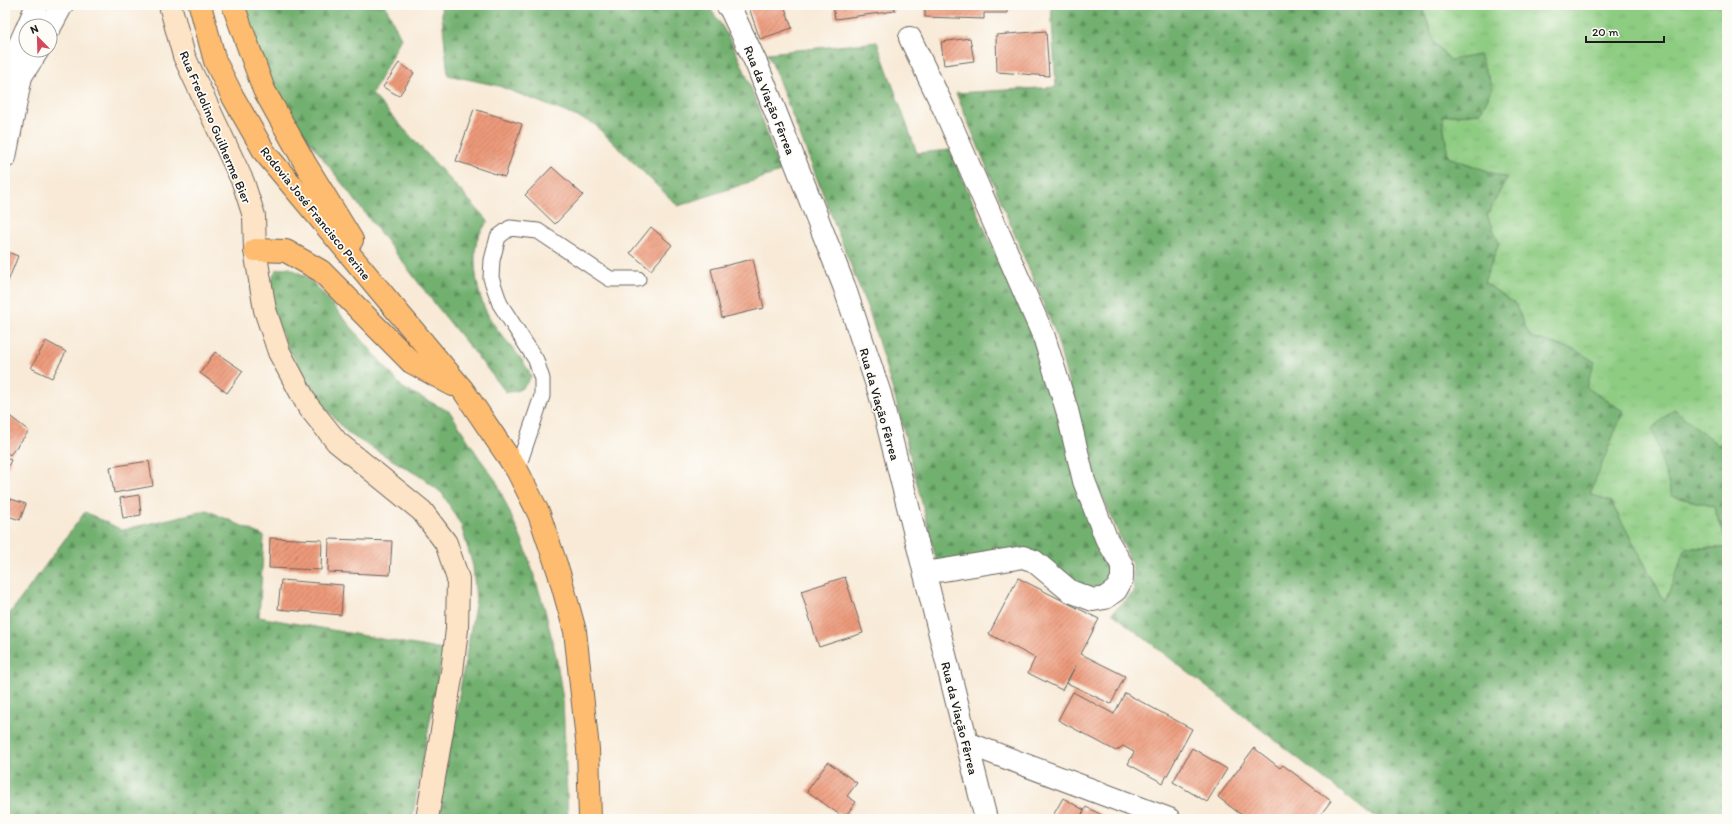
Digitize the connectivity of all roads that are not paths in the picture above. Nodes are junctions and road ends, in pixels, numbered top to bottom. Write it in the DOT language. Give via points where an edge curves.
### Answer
graph roads {
  1 [pos="37,5"];
  2 [pos="62,5"];
  3 [pos="170,5"];
  4 [pos="200,5"];
  5 [pos="233,5"];
  6 [pos="727,5"];
  7 [pos="31,18"];
  8 [pos="55,18"];
  9 [pos="910,38"];
  10 [pos="20,58"];
  11 [pos="33,58"];
  12 [pos="21,76"];
  13 [pos="5,157"];
  14 [pos="255,250"];
  15 [pos="638,279"];
  16 [pos="393,307"];
  17 [pos="463,390"];
  18 [pos="517,470"];
  19 [pos="926,573"];
  20 [pos="967,743"];
  21 [pos="427,819"];
  22 [pos="590,819"];
  23 [pos="986,819"];
  24 [pos="1169,819"];
  1 -- 7 [label="street"];
  2 -- 8 [label="street"];
  3 -- 14 [label="main road, Rua Fredolino Guilherme Bier" via="184,56 243,182 254,216"];
  4 -- 16 [label="main road, Rodovia José Francisco Perine" via="215,61 265,153"];
  5 -- 16 [label="main road, Rodovia José Francisco Perine" via="264,90 306,165"];
  6 -- 19 [label="street, Rua da Viação Fêrrea" via="757,65 844,286 880,394"];
  9 -- 19 [label="street" via="1044,337 1067,410 1084,481 1106,538 1122,565 1122,579 1116,590 1105,598 1093,600 1070,591 1034,562 1023,557"];
  10 -- 12 [label="street"];
  11 -- 12 [label="street"];
  12 -- 13 [label="street"];
  14 -- 17 [label="main road" via="286,251 321,271 411,362"];
  14 -- 21 [label="main road, Rua Fredolino Guilherme Bier" via="265,310 279,352 308,406 337,442 422,511 446,543 458,579 457,629 452,672"];
  15 -- 18 [label="lane" via="610,279 538,231 510,228 498,237 492,260 491,278 500,304 536,360 542,379 542,396"];
  16 -- 17 [label="main road, Rodovia José Francisco Perine"];
  17 -- 18 [label="main road, Rodovia José Francisco Perine"];
  18 -- 22 [label="main road, Rodovia José Francisco Perine" via="539,514 575,631 588,749"];
  19 -- 20 [label="street, Rua da Viação Fêrrea"];
  20 -- 23 [label="street, Rua da Viação Fêrrea"];
  20 -- 24 [label="street"];
}
